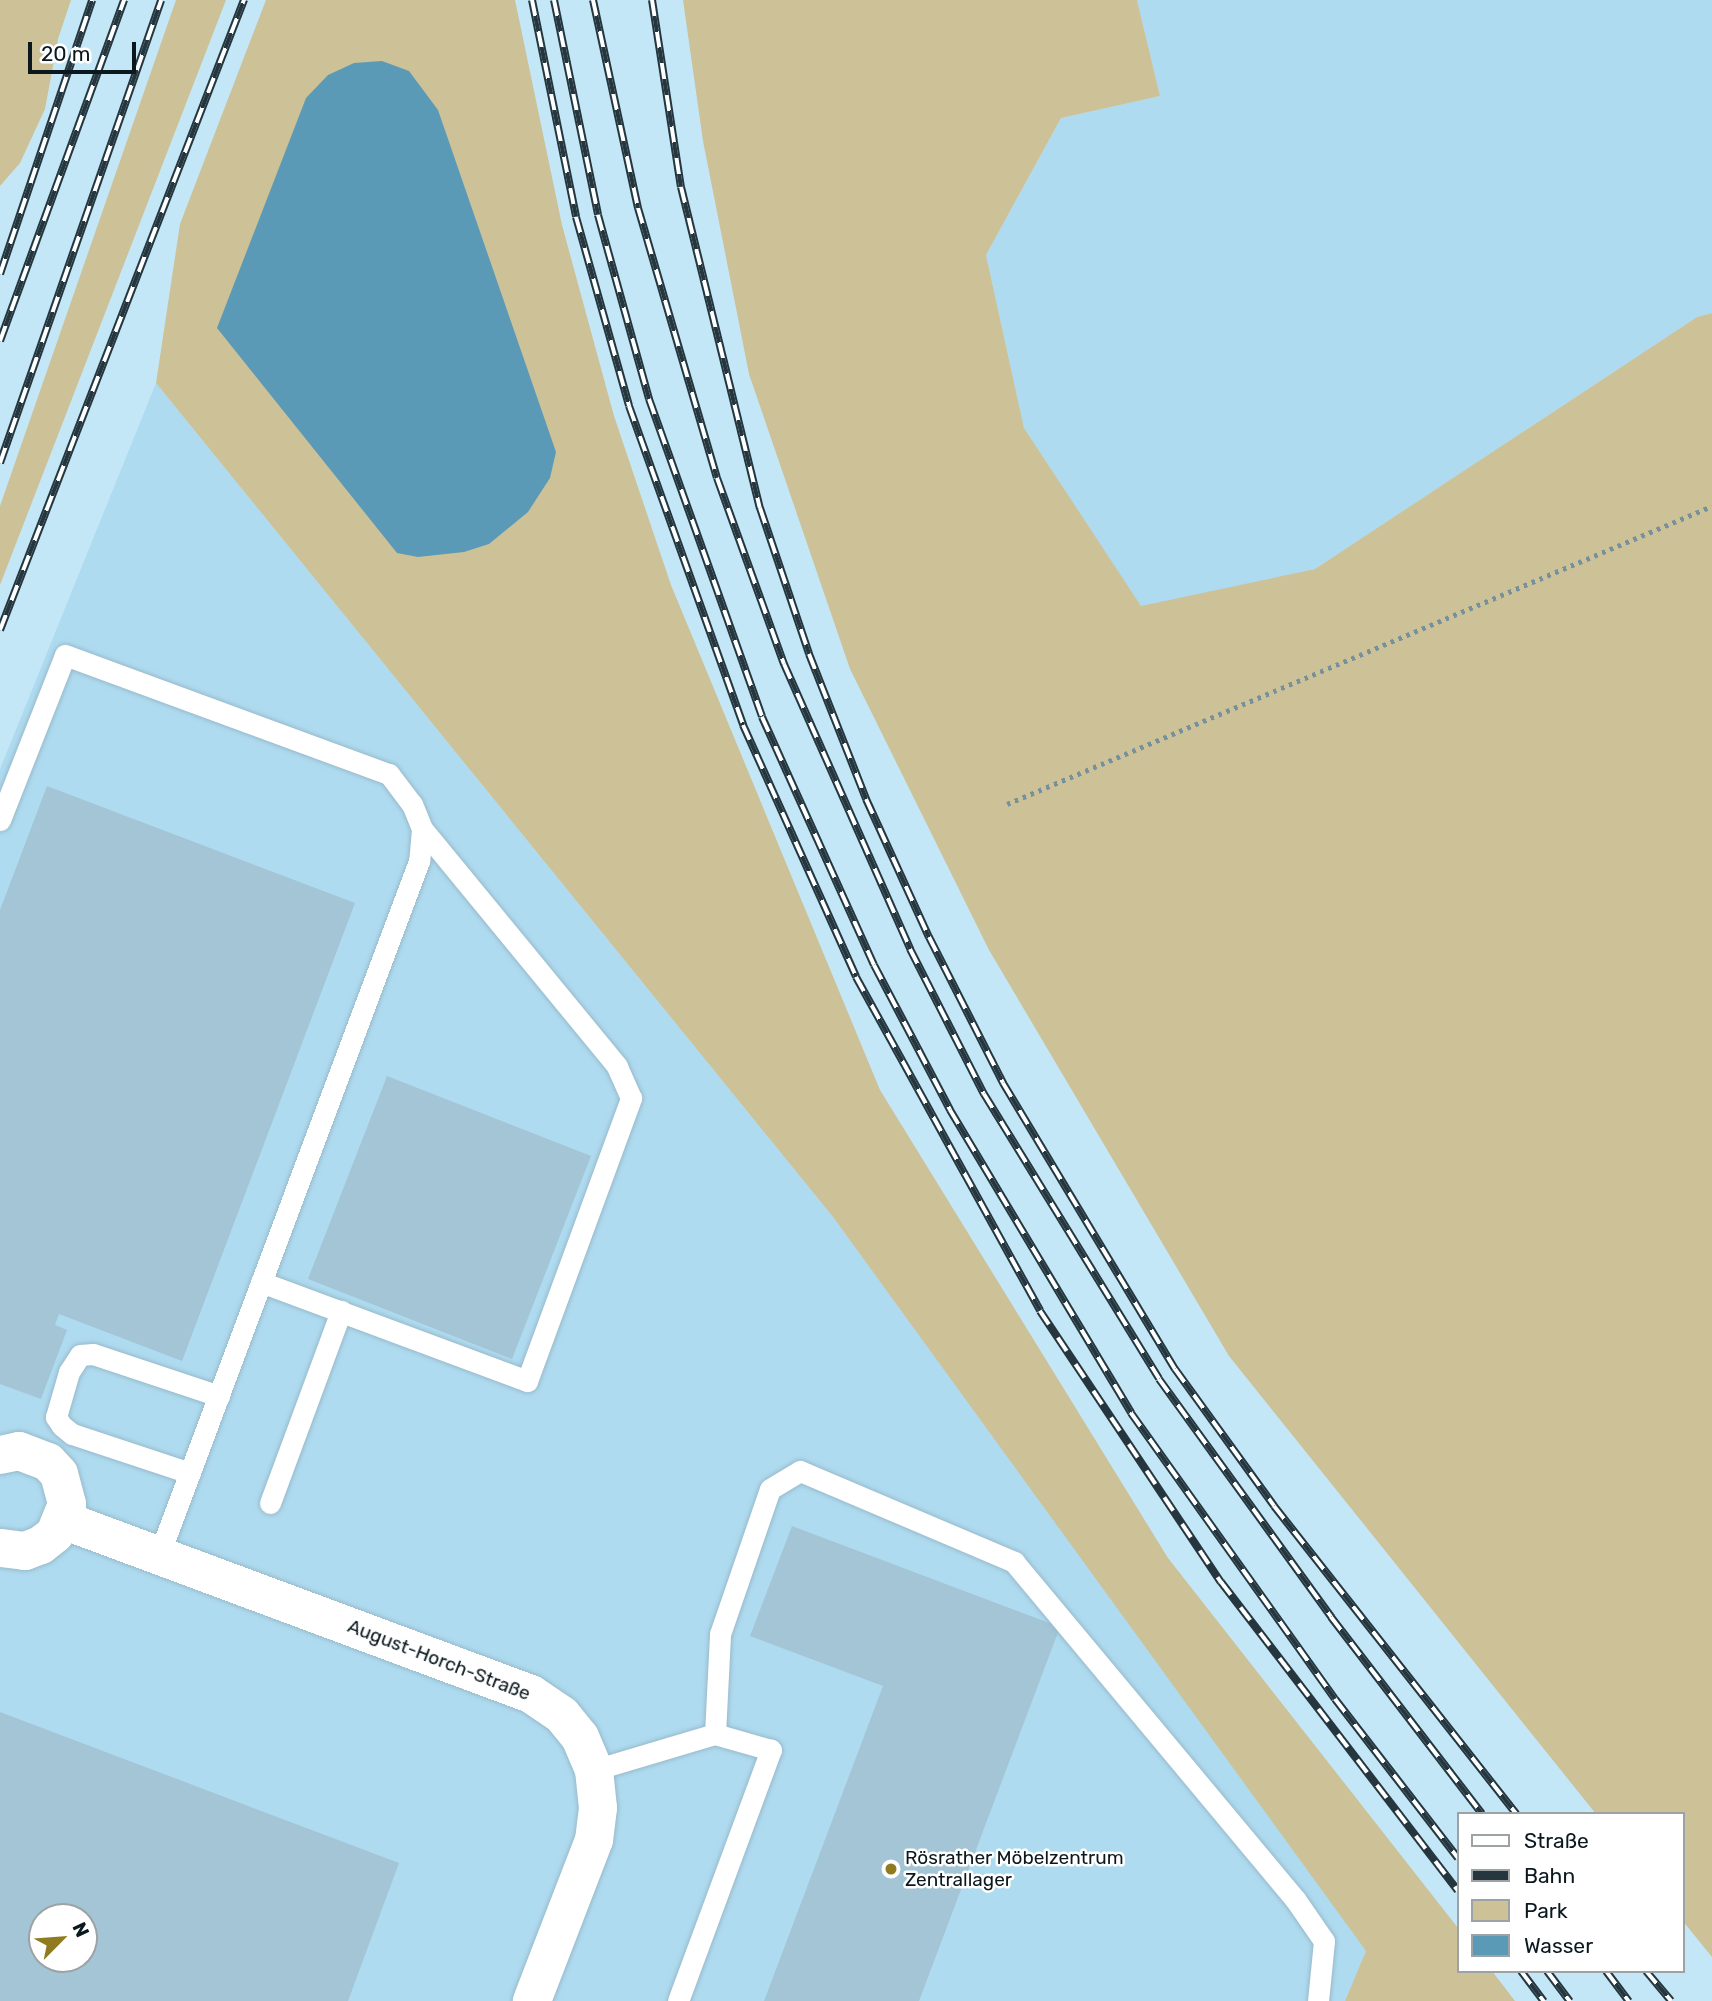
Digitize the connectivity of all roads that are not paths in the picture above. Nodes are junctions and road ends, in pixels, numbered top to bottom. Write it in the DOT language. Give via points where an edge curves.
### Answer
graph roads {
  1 [pos="0,820"];
  2 [pos="422,830"];
  3 [pos="261,1282"];
  4 [pos="341,1311"];
  5 [pos="219,1396"];
  6 [pos="0,1455"];
  7 [pos="190,1474"];
  8 [pos="270,1503"];
  9 [pos="63,1520"];
  10 [pos="0,1548"];
  11 [pos="159,1555"];
  12 [pos="715,1734"];
  13 [pos="594,1770"];
  14 [pos="532,2001"];
  15 [pos="678,2001"];
  16 [pos="1318,2001"];
  1 -- 2 [label="lane" via="65,655 389,774 412,804"];
  2 -- 3 [label="lane" via="419,861"];
  2 -- 4 [label="lane" via="617,1066 631,1098 527,1381"];
  3 -- 4 [label="lane"];
  3 -- 5 [label="lane"];
  4 -- 8 [label="lane"];
  5 -- 7 [label="lane"];
  5 -- 7 [label="lane" via="93,1354 80,1355 69,1372 56,1417 62,1426 72,1434"];
  6 -- 9 [label="street" via="19,1451 48,1462 65,1489"];
  7 -- 11 [label="lane"];
  9 -- 10 [label="street" via="41,1545 25,1551"];
  9 -- 11 [label="street, August-Horch-Straße"];
  11 -- 13 [label="street, August-Horch-Straße" via="531,1694 562,1715 580,1737"];
  12 -- 13 [label="lane"];
  12 -- 15 [label="lane" via="771,1751"];
  12 -- 16 [label="lane" via="720,1634 770,1489 800,1471 1014,1562 1295,1899 1324,1941"];
  13 -- 14 [label="street, August-Horch-Straße" via="598,1808 594,1840"];
}
